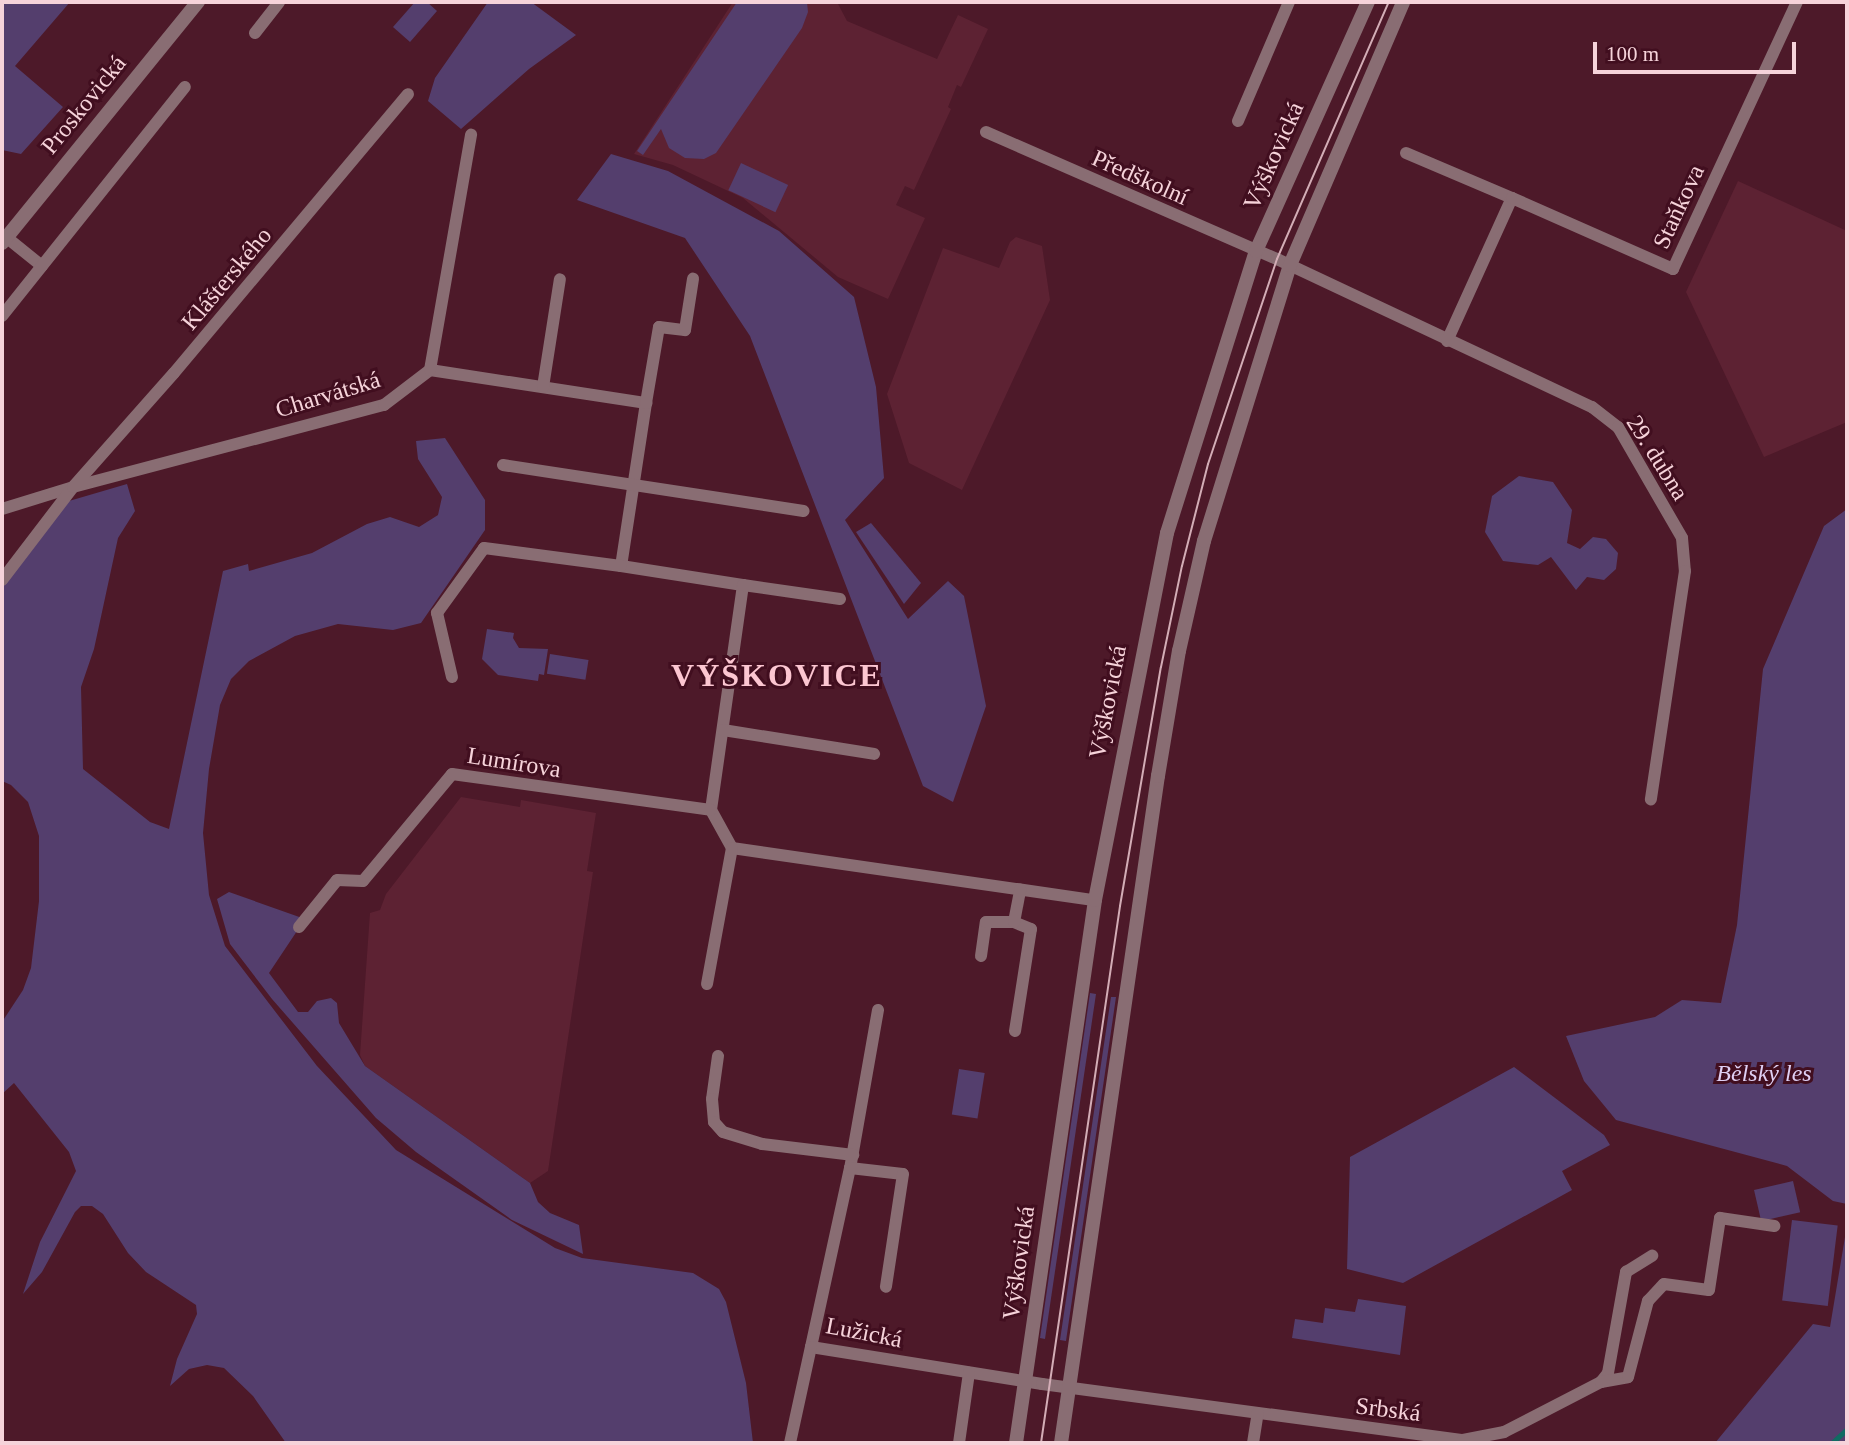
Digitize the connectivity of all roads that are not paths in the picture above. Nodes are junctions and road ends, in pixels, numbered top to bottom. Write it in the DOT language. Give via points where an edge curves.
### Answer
graph roads {
  1 [pos="198,2"];
  2 [pos="279,2"];
  3 [pos="1289,2"];
  4 [pos="1368,2"];
  5 [pos="1402,2"];
  6 [pos="1797,2"];
  7 [pos="255,33"];
  8 [pos="185,87"];
  9 [pos="408,94"];
  10 [pos="1238,121"];
  11 [pos="986,132"];
  12 [pos="471,135"];
  13 [pos="1406,153"];
  14 [pos="1512,198"];
  15 [pos="4,240"];
  16 [pos="1256,251"];
  17 [pos="1283,262"];
  18 [pos="42,266"];
  19 [pos="560,279"];
  20 [pos="693,279"];
  21 [pos="2,316"];
  22 [pos="1447,341"];
  23 [pos="430,370"];
  24 [pos="543,387"];
  25 [pos="646,403"];
  26 [pos="503,464"];
  27 [pos="633,485"];
  28 [pos="72,486"];
  29 [pos="2,509"];
  30 [pos="804,511"];
  31 [pos="621,566"];
  32 [pos="2,580"];
  33 [pos="743,584"];
  34 [pos="840,598"];
  35 [pos="452,677"];
  36 [pos="723,730"];
  37 [pos="874,754"];
  38 [pos="1651,799"];
  39 [pos="711,810"];
  40 [pos="732,848"];
  41 [pos="1020,890"];
  42 [pos="1095,900"];
  43 [pos="1014,922"];
  44 [pos="299,927"];
  45 [pos="981,956"];
  46 [pos="708,984"];
  47 [pos="878,1010"];
  48 [pos="1015,1031"];
  49 [pos="718,1056"];
  50 [pos="851,1162"];
  51 [pos="1774,1226"];
  52 [pos="1652,1256"];
  53 [pos="886,1287"];
  54 [pos="811,1347"];
  55 [pos="970,1373"];
  56 [pos="1024,1381"];
  57 [pos="1601,1382"];
  58 [pos="1045,1384"];
  59 [pos="1070,1387"];
  60 [pos="1258,1413"];
  61 [pos="790,1443"];
  62 [pos="959,1443"];
  63 [pos="1016,1443"];
  64 [pos="1061,1443"];
  65 [pos="1253,1443"];
  1 -- 15 [label="street, Proskovická"];
  2 -- 7 [label="street"];
  3 -- 10 [label="street"];
  4 -- 16 [label="street, Výškovická"];
  5 -- 17 [label="street"];
  6 -- 14 [label="street, Staňkova" via="1673,269"];
  8 -- 18 [label="street"];
  9 -- 28 [label="street, Klášterského" via="174,373"];
  11 -- 16 [label="street, Předškolní"];
  12 -- 23 [label="street"];
  13 -- 14 [label="street, Staňkova"];
  14 -- 22 [label="street"];
  15 -- 18 [label="street, Proskovická"];
  16 -- 17 [label="street, Předškolní"];
  16 -- 42 [label="street, Výškovická" via="1167,533"];
  17 -- 22 [label="street, 29. dubna"];
  17 -- 59 [label="street" via="1204,541 1179,650"];
  18 -- 21 [label="street"];
  19 -- 24 [label="street"];
  20 -- 25 [label="street" via="685,330 659,327"];
  22 -- 38 [label="street, 29. dubna" via="1592,407 1618,427 1682,538 1685,571"];
  23 -- 24 [label="street"];
  23 -- 28 [label="street, Charvátská" via="384,405"];
  24 -- 25 [label="street"];
  25 -- 27 [label="street"];
  26 -- 27 [label="street"];
  27 -- 30 [label="street"];
  27 -- 31 [label="street"];
  28 -- 29 [label="street, Charvátská"];
  28 -- 32 [label="street, Klášterského"];
  31 -- 33 [label="street"];
  31 -- 35 [label="street" via="484,548 437,613"];
  33 -- 34 [label="street"];
  33 -- 36 [label="street"];
  36 -- 37 [label="street"];
  36 -- 39 [label="street"];
  39 -- 40 [label="street"];
  39 -- 44 [label="street, Lumírova" via="452,775 363,881 337,880"];
  40 -- 41 [label="street"];
  40 -- 46 [label="street"];
  41 -- 42 [label="street"];
  41 -- 43 [label="street"];
  42 -- 56 [label="street, Výškovická"];
  43 -- 45 [label="street" via="986,922"];
  43 -- 48 [label="street" via="1031,929"];
  47 -- 50 [label="street, Lužická"];
  49 -- 50 [label="street, Lužická" via="712,1099 714,1122 723,1132"];
  50 -- 53 [label="street, Lužická" via="903,1174"];
  50 -- 54 [label="street, Lužická"];
  51 -- 57 [label="street, Srbská" via="1720,1218 1709,1290 1664,1284 1648,1300 1628,1377"];
  52 -- 57 [label="street" via="1626,1272 1608,1373"];
  54 -- 55 [label="street, Lužická"];
  54 -- 61 [label="street"];
  55 -- 56 [label="street, Lužická"];
  55 -- 62 [label="street"];
  56 -- 58 [label="street, Lužická"];
  56 -- 63 [label="street, Výškovická"];
  57 -- 60 [label="street, Srbská" via="1504,1432 1463,1440"];
  58 -- 59 [label="street, Srbská"];
  59 -- 60 [label="street, Srbská"];
  59 -- 64 [label="street"];
  60 -- 65 [label="street"];
}
